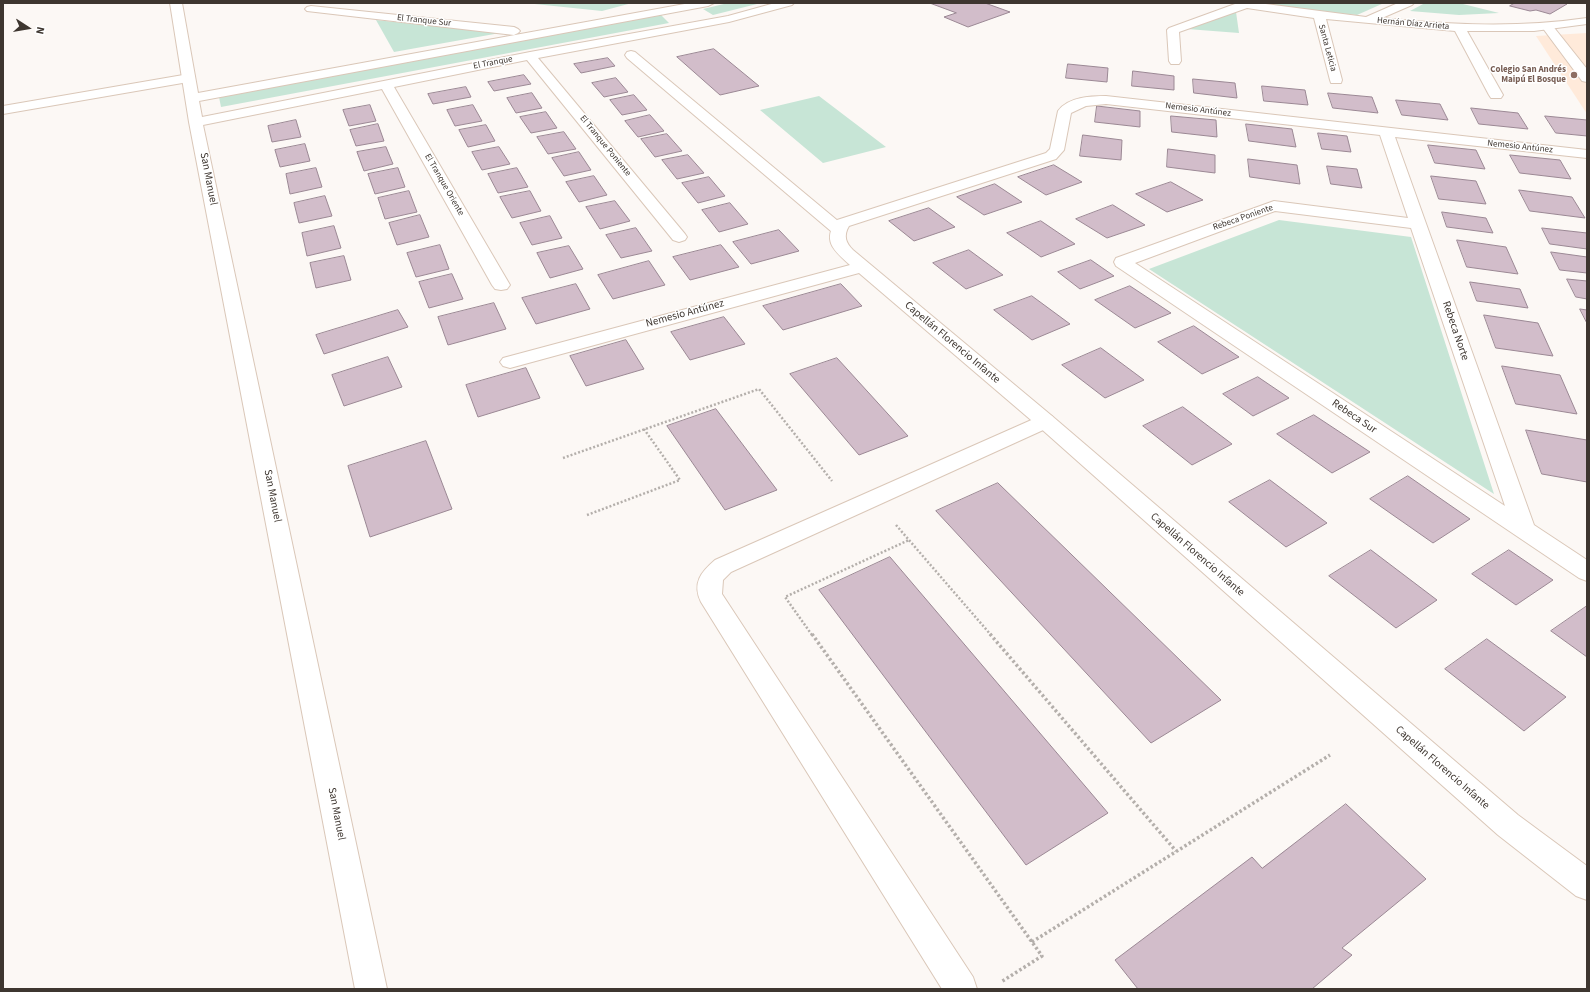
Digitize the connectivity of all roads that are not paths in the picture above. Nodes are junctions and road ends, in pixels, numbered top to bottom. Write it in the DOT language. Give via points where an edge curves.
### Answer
graph roads {
  1 [pos="176,3"];
  2 [pos="666,3"];
  3 [pos="708,3"];
  4 [pos="788,3"];
  5 [pos="1408,3"];
  6 [pos="1243,4"];
  7 [pos="311,9"];
  8 [pos="679,9"];
  9 [pos="1319,15"];
  10 [pos="1369,20"];
  11 [pos="1587,21"];
  12 [pos="706,24"];
  13 [pos="1548,27"];
  14 [pos="1459,28"];
  15 [pos="537,33"];
  16 [pos="631,55"];
  17 [pos="530,56"];
  18 [pos="1175,61"];
  19 [pos="1587,78"];
  20 [pos="1336,80"];
  21 [pos="386,84"];
  22 [pos="191,88"];
  23 [pos="1496,95"];
  24 [pos="3,110"];
  25 [pos="196,122"];
  26 [pos="1386,132"];
  27 [pos="1587,154"];
  28 [pos="846,224"];
  29 [pos="1418,224"];
  30 [pos="680,237"];
  31 [pos="1122,262"];
  32 [pos="861,266"];
  33 [pos="501,285"];
  34 [pos="510,362"];
  35 [pos="1045,422"];
  36 [pos="1524,530"];
  37 [pos="1587,572"];
  38 [pos="1587,885"];
  39 [pos="371,989"];
  40 [pos="961,989"];
  1 -- 22 [label="street, San Manuel"];
  2 -- 8 [label="street"];
  3 -- 8 [label="street, El Tranque"];
  4 -- 12 [label="street, El Tranque"];
  5 -- 10 [label="street"];
  6 -- 9 [label="street, Hernán Díaz Arrieta"];
  6 -- 18 [label="street" via="1173,30"];
  7 -- 15 [label="street, El Tranque Sur"];
  8 -- 12 [label="street"];
  8 -- 15 [label="street, El Tranque"];
  9 -- 10 [label="street, Hernán Díaz Arrieta"];
  9 -- 20 [label="street, Santa Leticia"];
  10 -- 14 [label="street, Hernán Díaz Arrieta"];
  11 -- 13 [label="street, Hernán Díaz Arrieta"];
  12 -- 17 [label="street, El Tranque"];
  13 -- 14 [label="street, Hernán Díaz Arrieta"];
  13 -- 19 [label="street"];
  14 -- 23 [label="street"];
  15 -- 22 [label="street, El Tranque"];
  16 -- 28 [label="street"];
  17 -- 21 [label="street, El Tranque"];
  17 -- 30 [label="street, El Tranque Poniente"];
  21 -- 25 [label="street, El Tranque"];
  21 -- 33 [label="street, El Tranque Oriente"];
  22 -- 24 [label="street, El Tranque"];
  22 -- 25 [label="street, San Manuel"];
  25 -- 39 [label="street, San Manuel"];
  26 -- 27 [label="street, Nemesio Antúnez"];
  26 -- 28 [label="street, Nemesio Antúnez" via="1091,100 1071,106 1065,111 1057,150 1051,156"];
  26 -- 29 [label="street, Rebeca Norte"];
  28 -- 32 [label="street, Capellán Florencio Infante" via="836,236 839,246"];
  29 -- 31 [label="street, Rebeca Poniente" via="1274,206"];
  29 -- 36 [label="street, Rebeca Norte"];
  31 -- 36 [label="street, Rebeca Sur"];
  32 -- 34 [label="street, Nemesio Antúnez"];
  32 -- 35 [label="street, Capellán Florencio Infante"];
  35 -- 38 [label="street, Capellán Florencio Infante" via="1508,826"];
  35 -- 40 [label="street" via="723,566 711,577 710,595"];
  36 -- 37 [label="street, Rebeca Sur"];
}
